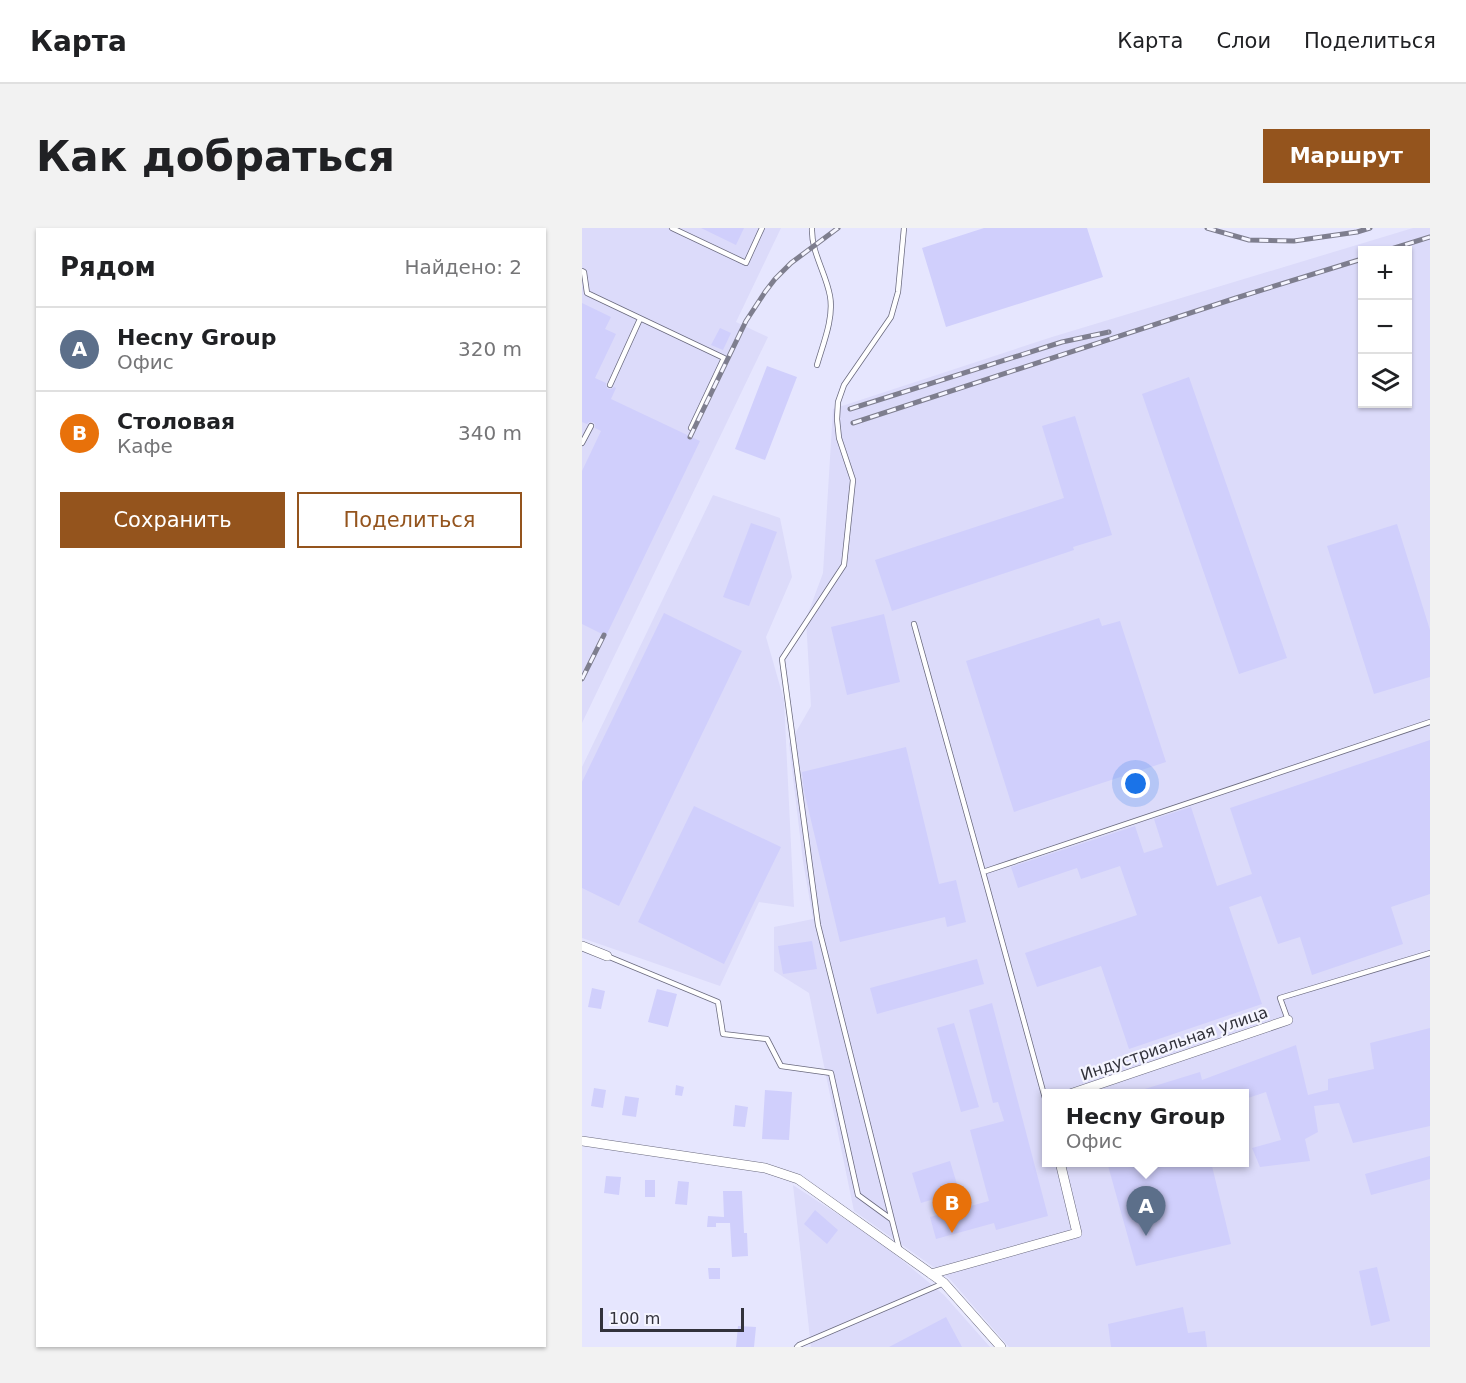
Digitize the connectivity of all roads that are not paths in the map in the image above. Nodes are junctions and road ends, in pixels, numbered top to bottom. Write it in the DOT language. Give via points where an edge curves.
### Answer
graph roads {
  1 [pos="672,228"];
  2 [pos="762,228"];
  3 [pos="812,228"];
  4 [pos="904,228"];
  5 [pos="582,271"];
  6 [pos="584,292"];
  7 [pos="640,319"];
  8 [pos="817,365"];
  9 [pos="610,385"];
  10 [pos="591,426"];
  11 [pos="690,428"];
  12 [pos="582,443"];
  13 [pos="914,624"];
  14 [pos="1430,722"];
  15 [pos="982,872"];
  16 [pos="582,946"];
  17 [pos="1430,953"];
  18 [pos="607,956"];
  19 [pos="1288,1020"];
  20 [pos="1043,1089"];
  21 [pos="1085,1089"];
  22 [pos="582,1141"];
  23 [pos="1061,1167"];
  24 [pos="891,1219"];
  25 [pos="899,1251"];
  26 [pos="932,1274"];
  27 [pos="944,1283"];
  28 [pos="797,1347"];
  29 [pos="1001,1347"];
  1 -- 2 [label="lane" via="746,263"];
  3 -- 8 [label="lane" via="814,247 831,298"];
  4 -- 24 [label="lane" via="898,292 891,317 844,385 838,402 839,438 853,480 844,565 782,659 818,925"];
  5 -- 6 [label="lane"];
  6 -- 7 [label="lane"];
  7 -- 9 [label="lane"];
  7 -- 11 [label="lane" via="724,358"];
  10 -- 12 [label="lane"];
  13 -- 15 [label="lane"];
  14 -- 15 [label="lane"];
  15 -- 20 [label="lane"];
  16 -- 18 [label="street"];
  17 -- 19 [label="lane" via="1280,998"];
  18 -- 24 [label="lane" via="717,1002 723,1034 767,1039 781,1066 831,1074 858,1195"];
  19 -- 21 [label="street, Индустриальная улица"];
  22 -- 25 [label="street" via="785,1174 798,1179"];
  23 -- 26 [label="street" via="1077,1233"];
  24 -- 25 [label="lane"];
  25 -- 26 [label="street"];
  26 -- 27 [label="street"];
  27 -- 28 [label="lane"];
  27 -- 29 [label="street"];
}
